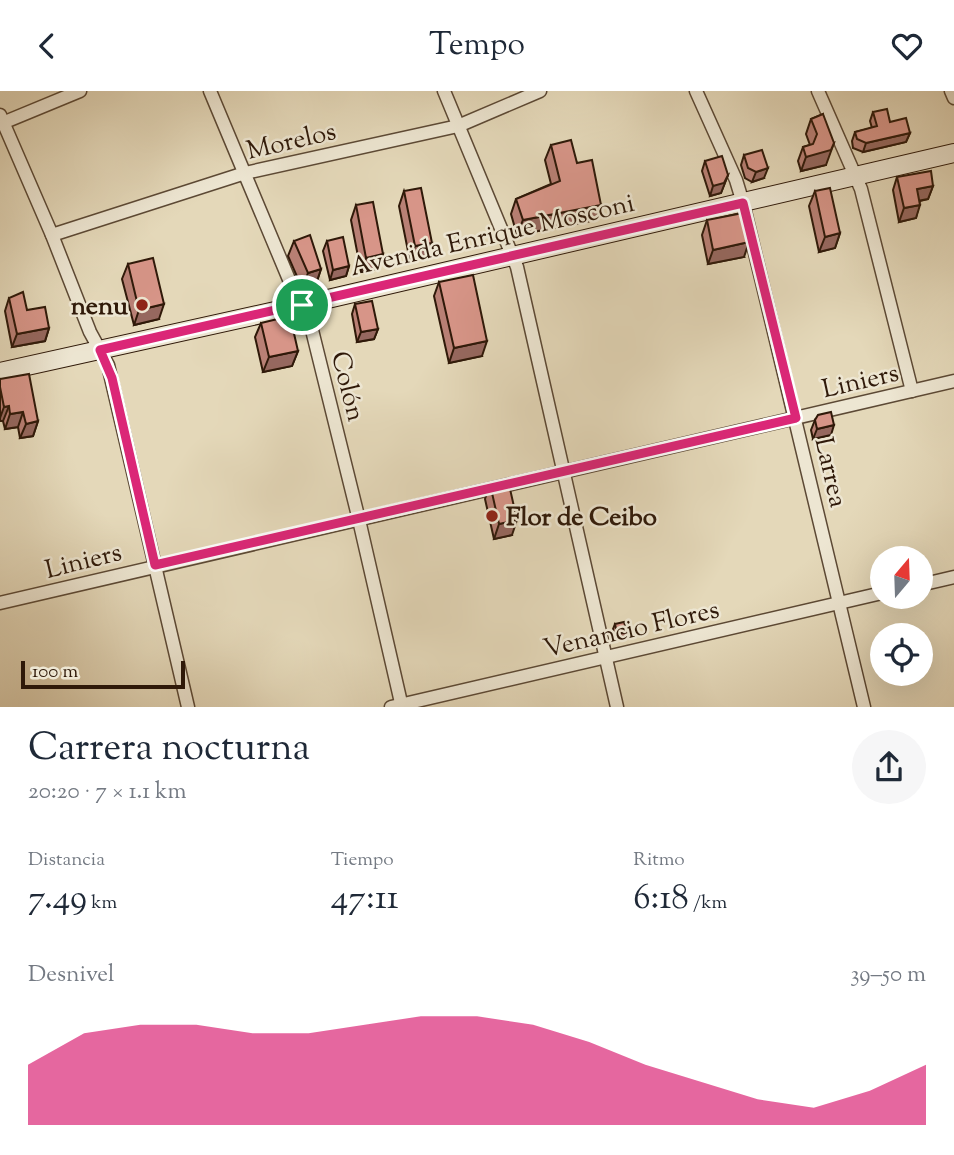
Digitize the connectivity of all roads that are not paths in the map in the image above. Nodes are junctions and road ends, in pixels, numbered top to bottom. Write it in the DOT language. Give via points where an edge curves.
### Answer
graph roads {
  1 [pos="80,91"];
  2 [pos="209,91"];
  3 [pos="444,91"];
  4 [pos="540,91"];
  5 [pos="696,91"];
  6 [pos="818,91"];
  7 [pos="951,91"];
  8 [pos="954,98"];
  9 [pos="1,120"];
  10 [pos="458,126"];
  11 [pos="954,153"];
  12 [pos="245,173"];
  13 [pos="856,177"];
  14 [pos="743,203"];
  15 [pos="52,235"];
  16 [pos="513,255"];
  17 [pos="302,305"];
  18 [pos="100,350"];
  19 [pos="0,372"];
  20 [pos="954,381"];
  21 [pos="912,391"];
  22 [pos="796,418"];
  23 [pos="565,473"];
  24 [pos="359,520"];
  25 [pos="155,565"];
  26 [pos="954,577"];
  27 [pos="933,582"];
  28 [pos="870,596"];
  29 [pos="840,602"];
  30 [pos="0,603"];
  31 [pos="606,658"];
  32 [pos="398,706"];
  33 [pos="188,707"];
  34 [pos="617,707"];
  35 [pos="864,707"];
  1 -- 9 [label="street"];
  2 -- 12 [label="street, Colón"];
  3 -- 10 [label="street"];
  4 -- 10 [label="street, Morelos"];
  5 -- 14 [label="street, Larrea"];
  6 -- 13 [label="street"];
  7 -- 8 [label="street"];
  9 -- 15 [label="street"];
  10 -- 12 [label="street, Morelos"];
  10 -- 16 [label="street"];
  11 -- 13 [label="main road, Avenida Enrique Mosconi"];
  12 -- 15 [label="street, Morelos"];
  12 -- 17 [label="street, Colón"];
  13 -- 14 [label="main road, Avenida Enrique Mosconi"];
  13 -- 21 [label="street"];
  14 -- 16 [label="main road, Avenida Enrique Mosconi"];
  14 -- 22 [label="street, Larrea"];
  15 -- 18 [label="street"];
  16 -- 17 [label="main road, Avenida Enrique Mosconi"];
  16 -- 23 [label="street"];
  17 -- 18 [label="main road, Avenida Enrique Mosconi"];
  17 -- 24 [label="street, Colón"];
  18 -- 19 [label="main road, Avenida Enrique Mosconi"];
  18 -- 25 [label="street" via="112,378"];
  20 -- 21 [label="street, Liniers"];
  21 -- 22 [label="street, Liniers"];
  22 -- 23 [label="street, Liniers"];
  22 -- 29 [label="street, Larrea"];
  23 -- 24 [label="street, Liniers"];
  23 -- 31 [label="street"];
  24 -- 25 [label="street, Liniers"];
  24 -- 32 [label="street, Colón"];
  25 -- 30 [label="street, Liniers"];
  25 -- 33 [label="street"];
  26 -- 27 [label="street"];
  28 -- 29 [label="street, Venancio Flores"];
  29 -- 31 [label="street, Venancio Flores"];
  29 -- 35 [label="street, Larrea"];
  31 -- 32 [label="street, Venancio Flores"];
  31 -- 34 [label="street"];
}
